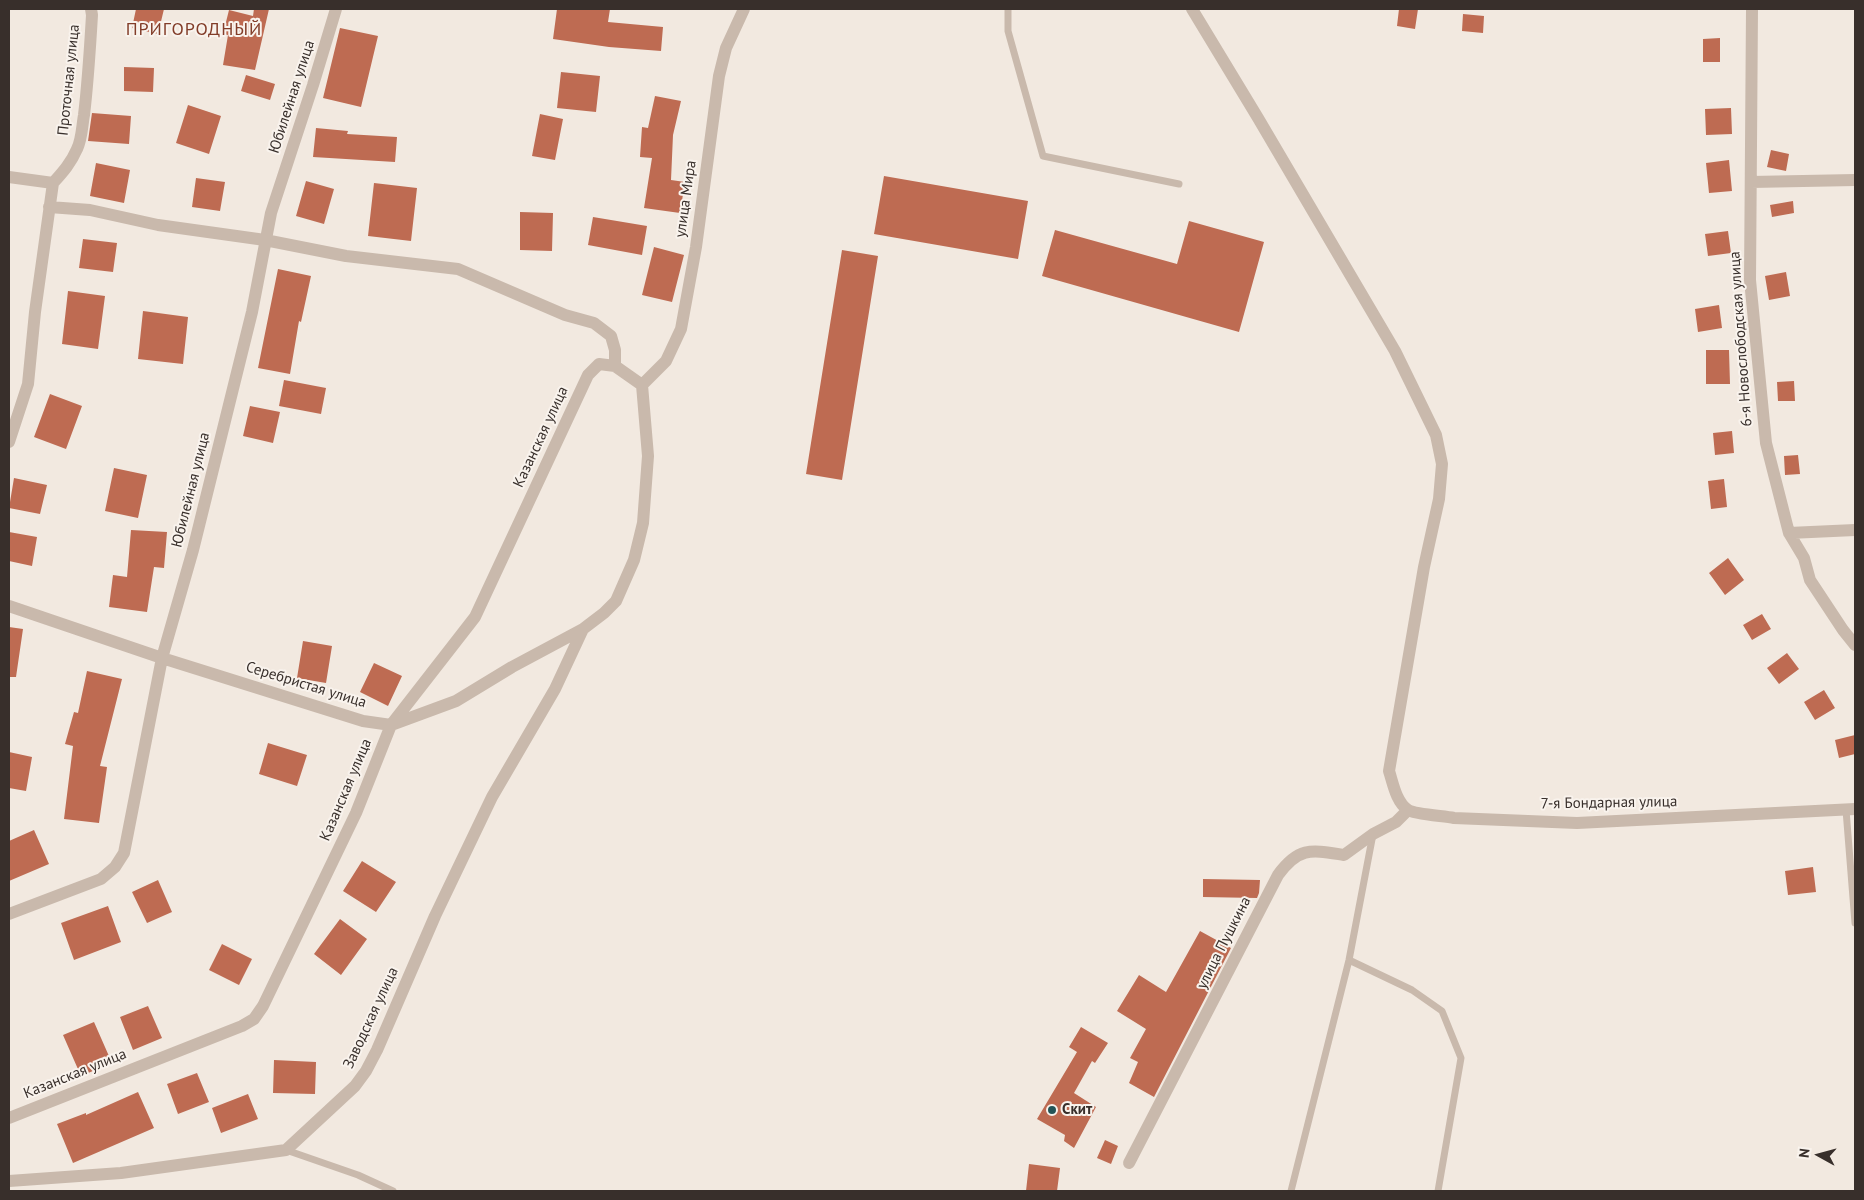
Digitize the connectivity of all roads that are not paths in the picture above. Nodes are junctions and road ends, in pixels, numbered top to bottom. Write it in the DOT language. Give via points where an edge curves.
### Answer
graph roads {
  1 [pos="91,9"];
  2 [pos="336,9"];
  3 [pos="744,9"];
  4 [pos="1008,9"];
  5 [pos="1192,9"];
  6 [pos="1752,9"];
  7 [pos="9,177"];
  8 [pos="1855,180"];
  9 [pos="1751,182"];
  10 [pos="53,183"];
  11 [pos="1179,184"];
  12 [pos="49,207"];
  13 [pos="266,240"];
  14 [pos="615,366"];
  15 [pos="642,385"];
  16 [pos="9,442"];
  17 [pos="1855,530"];
  18 [pos="1790,533"];
  19 [pos="9,606"];
  20 [pos="583,630"];
  21 [pos="1855,645"];
  22 [pos="162,658"];
  23 [pos="391,725"];
  24 [pos="1851,809"];
  25 [pos="1408,810"];
  26 [pos="1373,834"];
  27 [pos="9,914"];
  28 [pos="1855,923"];
  29 [pos="1349,960"];
  30 [pos="9,1118"];
  31 [pos="286,1150"];
  32 [pos="1129,1164"];
  33 [pos="9,1181"];
  34 [pos="393,1191"];
  35 [pos="1291,1191"];
  36 [pos="1438,1191"];
  1 -- 10 [label="street, Проточная улица" via="87,89 78,147 68,167"];
  2 -- 13 [label="street, Юбилейная улица" via="271,213"];
  3 -- 15 [label="street, улица Мира" via="726,48 719,76 696,247 681,329 666,361"];
  4 -- 11 [label="lane" via="1008,31 1043,156"];
  5 -- 25 [label="street" via="1395,351 1436,435 1442,464 1438,499 1389,771 1396,795"];
  6 -- 9 [label="street, 6-я Новослободская улица"];
  7 -- 10 [label="street"];
  8 -- 9 [label="street"];
  9 -- 18 [label="street, 6-я Новослободская улица" via="1750,280 1766,443"];
  10 -- 12 [label="street"];
  12 -- 13 [label="street" via="90,210 158,225"];
  12 -- 16 [label="street" via="28,384"];
  13 -- 14 [label="street" via="346,256 458,268 565,315 594,323 611,336 616,350"];
  13 -- 22 [label="street, Юбилейная улица" via="252,312 193,550"];
  14 -- 15 [label="street"];
  14 -- 23 [label="street, Казанская улица" via="599,364 588,375 474,617"];
  15 -- 20 [label="street" via="648,456 639,542 616,600"];
  17 -- 18 [label="street"];
  18 -- 21 [label="street, 6-я Новослободская улица" via="1804,558 1810,580"];
  19 -- 22 [label="street, Серебристая улица"];
  20 -- 23 [label="street, Серебристая улица" via="456,701"];
  20 -- 31 [label="street, Заводская улица" via="555,689 492,797 366,1071"];
  22 -- 23 [label="street, Серебристая улица" via="364,721"];
  22 -- 27 [label="street, Юбилейная улица" via="120,860 101,878"];
  23 -- 30 [label="street, Казанская улица" via="356,813 254,1019"];
  24 -- 25 [label="street, 7-я Бондарная улица" via="1577,822 1454,818"];
  24 -- 28 [label="lane"];
  25 -- 26 [label="street, улица Пушкина" via="1396,822"];
  26 -- 29 [label="lane"];
  26 -- 32 [label="street, улица Пушкина" via="1344,855 1314,851 1297,855 1278,874"];
  29 -- 35 [label="lane"];
  29 -- 36 [label="lane" via="1412,990 1442,1011 1461,1058"];
  31 -- 33 [label="street" via="121,1173"];
  31 -- 34 [label="lane"];
}
